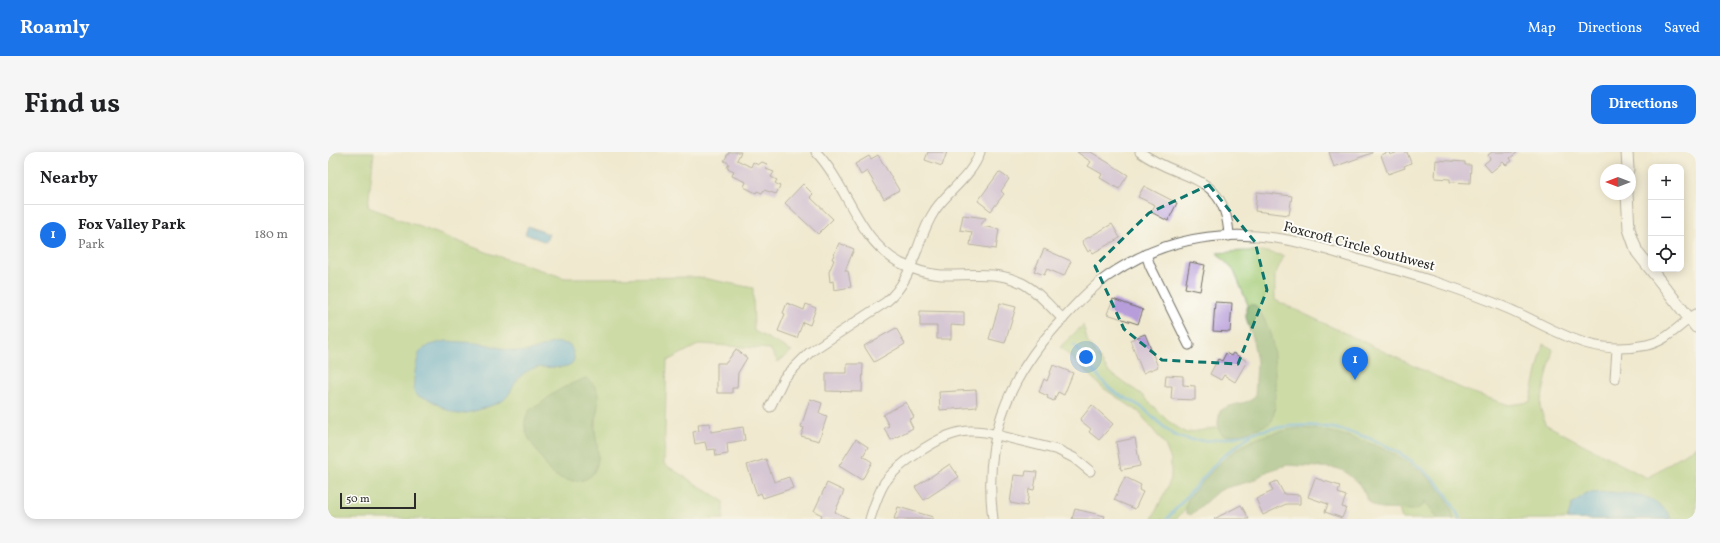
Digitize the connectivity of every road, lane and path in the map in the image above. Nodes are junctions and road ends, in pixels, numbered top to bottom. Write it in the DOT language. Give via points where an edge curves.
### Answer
graph roads {
  1 [pos="816,152"];
  2 [pos="980,152"];
  3 [pos="1140,152"];
  4 [pos="1627,152"];
  5 [pos="1628,164"];
  6 [pos="1627,200"];
  7 [pos="1229,236"];
  8 [pos="1146,254"];
  9 [pos="911,268"];
  10 [pos="1692,316"];
  11 [pos="1063,319"];
  12 [pos="1696,327"];
  13 [pos="1189,345"];
  14 [pos="1617,349"];
  15 [pos="1615,379"];
  16 [pos="770,407"];
  17 [pos="996,435"];
  18 [pos="1090,471"];
  19 [pos="870,519"];
  20 [pos="993,519"];
  1 -- 9 [label="street" via="830,169 872,239 890,256"];
  2 -- 9 [label="street" via="972,168 934,212"];
  3 -- 7 [label="street" via="1153,161 1210,188 1224,207"];
  4 -- 5 [label="street"];
  6 -- 10 [label="street" via="1629,229 1637,252"];
  7 -- 8 [label="street, Foxcroft Circle Southwest" via="1197,238"];
  7 -- 14 [label="street, Foxcroft Circle Southwest" via="1265,237 1295,242 1394,269 1486,300 1581,343"];
  8 -- 11 [label="street, Foxcroft Circle Southwest" via="1108,276"];
  8 -- 13 [label="street"];
  9 -- 11 [label="street" via="936,275 986,274 1015,280 1035,292"];
  9 -- 16 [label="street" via="895,295 819,345 792,370 781,383"];
  10 -- 12 [label="street"];
  10 -- 14 [label="street, Foxcroft Circle Southwest" via="1658,342 1647,346"];
  11 -- 17 [label="street, Foxcroft Circle Southwest" via="1042,342 1020,373 1005,405"];
  14 -- 15 [label="street"];
  17 -- 18 [label="street" via="1058,450 1074,458"];
  17 -- 19 [label="street" via="976,431 955,433 938,440 894,472 881,490"];
  17 -- 20 [label="street, Foxcroft Circle Southwest" via="991,480"];
}
